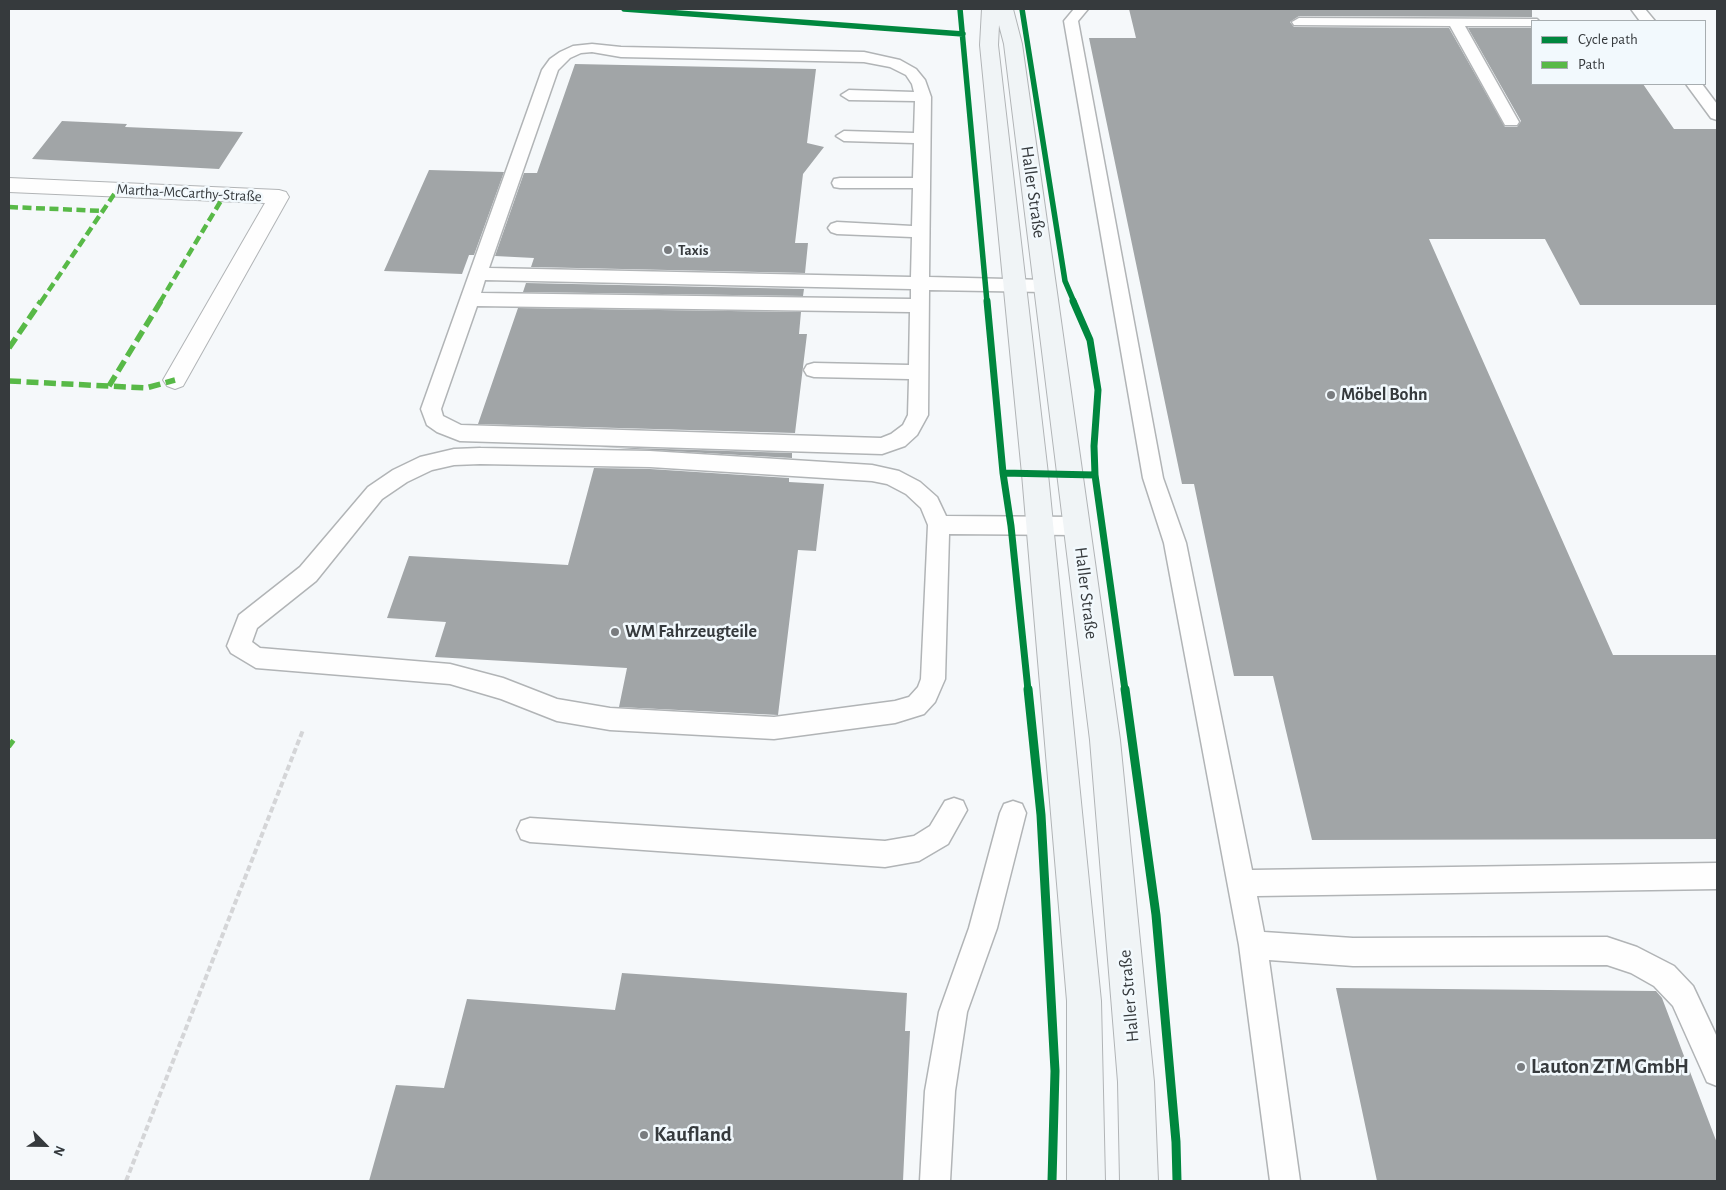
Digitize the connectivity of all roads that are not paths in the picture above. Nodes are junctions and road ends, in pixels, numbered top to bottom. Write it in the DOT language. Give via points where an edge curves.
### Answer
graph roads {
  1 [pos="991,9"];
  2 [pos="1004,9"];
  3 [pos="1081,9"];
  4 [pos="1638,9"];
  5 [pos="1647,20"];
  6 [pos="1299,22"];
  7 [pos="1455,22"];
  8 [pos="1531,22"];
  9 [pos="1695,85"];
  10 [pos="849,95"];
  11 [pos="923,97"];
  12 [pos="1717,115"];
  13 [pos="1511,122"];
  14 [pos="844,136"];
  15 [pos="921,138"];
  16 [pos="840,182"];
  17 [pos="920,183"];
  18 [pos="9,185"];
  19 [pos="837,228"];
  20 [pos="920,232"];
  21 [pos="479,274"];
  22 [pos="918,282"];
  23 [pos="1014,286"];
  24 [pos="1045,286"];
  25 [pos="470,299"];
  26 [pos="918,306"];
  27 [pos="814,370"];
  28 [pos="918,372"];
  29 [pos="175,380"];
  30 [pos="939,525"];
  31 [pos="1040,526"];
  32 [pos="1077,526"];
  33 [pos="954,810"];
  34 [pos="1013,813"];
  35 [pos="530,830"];
  36 [pos="1717,876"];
  37 [pos="1241,883"];
  38 [pos="1253,945"];
  39 [pos="1717,1072"];
  40 [pos="936,1181"];
  41 [pos="1086,1181"];
  42 [pos="1139,1181"];
  43 [pos="1285,1181"];
  1 -- 23 [label="main road, Haller Straße" via="989,45"];
  2 -- 24 [label="main road, Haller Straße" via="1013,44"];
  3 -- 37 [label="lane" via="1071,22 1153,478 1175,543"];
  4 -- 5 [label="lane"];
  6 -- 7 [label="lane"];
  7 -- 8 [label="lane"];
  7 -- 13 [label="lane"];
  9 -- 12 [label="lane"];
  10 -- 11 [label="lane"];
  11 -- 15 [label="lane"];
  11 -- 21 [label="lane" via="920,83 911,72 881,60 578,49 555,62 550,70"];
  14 -- 15 [label="lane"];
  15 -- 17 [label="lane"];
  16 -- 17 [label="lane"];
  17 -- 20 [label="lane"];
  18 -- 29 [label="street, Martha-McCarthy-Straße" via="279,197"];
  19 -- 20 [label="lane"];
  20 -- 22 [label="lane"];
  21 -- 22 [label="lane"];
  21 -- 25 [label="lane"];
  22 -- 23 [label="lane"];
  22 -- 26 [label="lane"];
  23 -- 24 [label="lane"];
  23 -- 31 [label="main road, Haller Straße"];
  24 -- 32 [label="main road, Haller Straße"];
  25 -- 26 [label="lane"];
  25 -- 28 [label="lane" via="431,409 434,420 460,433 882,446 898,440 910,430 918,415"];
  26 -- 28 [label="lane"];
  27 -- 28 [label="lane"];
  30 -- 30 [label="lane" via="933,679 927,694 916,706 895,712 774,728 610,719 557,710 503,689 450,674 256,658 239,646 247,622 308,574 375,493 426,462 454,457 650,460 872,473 892,477 912,488 929,503"];
  30 -- 31 [label="lane"];
  31 -- 32 [label="lane"];
  31 -- 41 [label="main road, Haller Straße" via="1084,1001"];
  32 -- 42 [label="main road, Haller Straße" via="1120,887 1136,1082"];
  33 -- 35 [label="lane" via="939,835 919,848 885,854"];
  34 -- 40 [label="lane" via="983,928 953,1012 940,1091"];
  36 -- 37 [label="lane"];
  37 -- 38 [label="lane"];
  38 -- 39 [label="lane" via="1353,952 1607,951 1637,961 1664,976 1683,996"];
  38 -- 43 [label="lane"];
}
